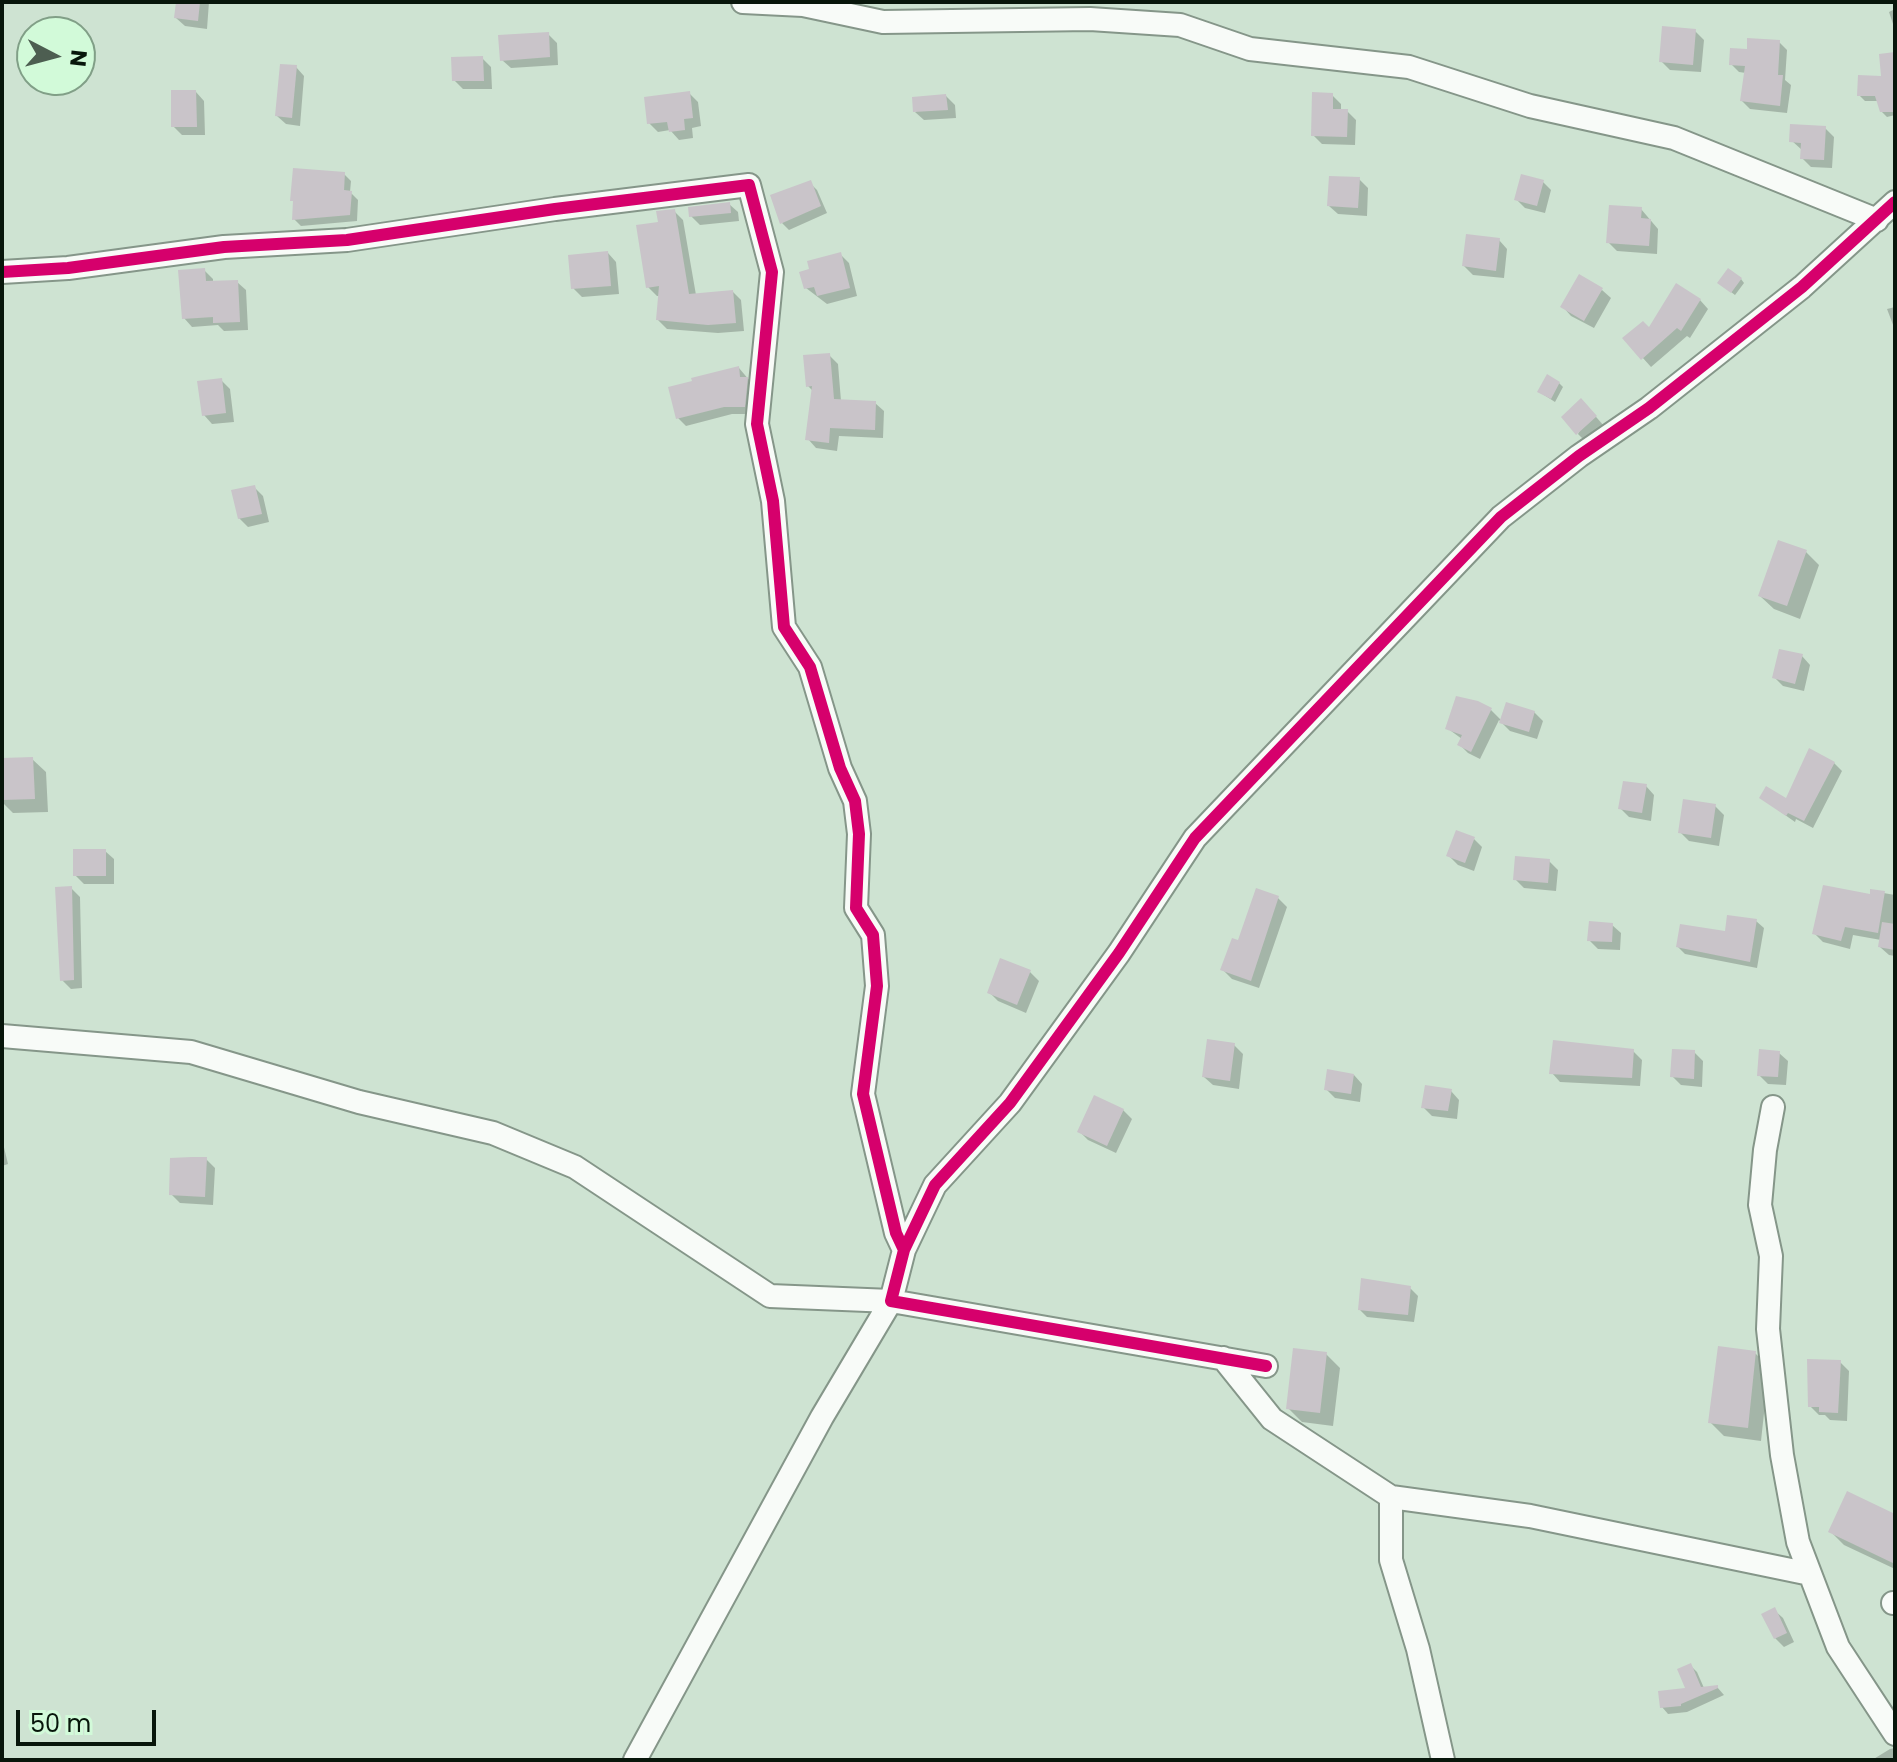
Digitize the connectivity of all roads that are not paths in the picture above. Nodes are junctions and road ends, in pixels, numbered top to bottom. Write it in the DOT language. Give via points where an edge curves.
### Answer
graph roads {
  1 [pos="743,2"];
  2 [pos="1895,202"];
  3 [pos="1877,220"];
  4 [pos="2,272"];
  5 [pos="2,1036"];
  6 [pos="1773,1107"];
  7 [pos="904,1250"];
  8 [pos="891,1301"];
  9 [pos="1223,1358"];
  10 [pos="1266,1366"];
  11 [pos="1391,1497"];
  12 [pos="1810,1574"];
  13 [pos="1895,1734"];
  14 [pos="635,1760"];
  15 [pos="1443,1760"];
  1 -- 3 [label="street" via="803,5 883,22 1090,19 1180,25 1250,49 1409,67 1530,106 1674,138"];
  2 -- 3 [label="street"];
  3 -- 7 [label="street" via="1649,408 1501,517 1195,838 1019,1091 935,1185"];
  4 -- 7 [label="street" via="224,247 347,240 749,185 772,272 757,424 773,501 784,627 810,667 855,801 856,908 873,935 877,986 863,1094"];
  5 -- 8 [label="street" via="191,1052 359,1102 493,1133 575,1167 770,1296"];
  6 -- 12 [label="street" via="1760,1205 1771,1256 1768,1329 1782,1455 1798,1542"];
  7 -- 8 [label="street"];
  8 -- 9 [label="street"];
  8 -- 14 [label="street"];
  9 -- 10 [label="street"];
  9 -- 11 [label="street" via="1272,1419"];
  11 -- 12 [label="street" via="1530,1516"];
  11 -- 15 [label="street" via="1391,1560"];
  12 -- 13 [label="street" via="1838,1647"];
}
